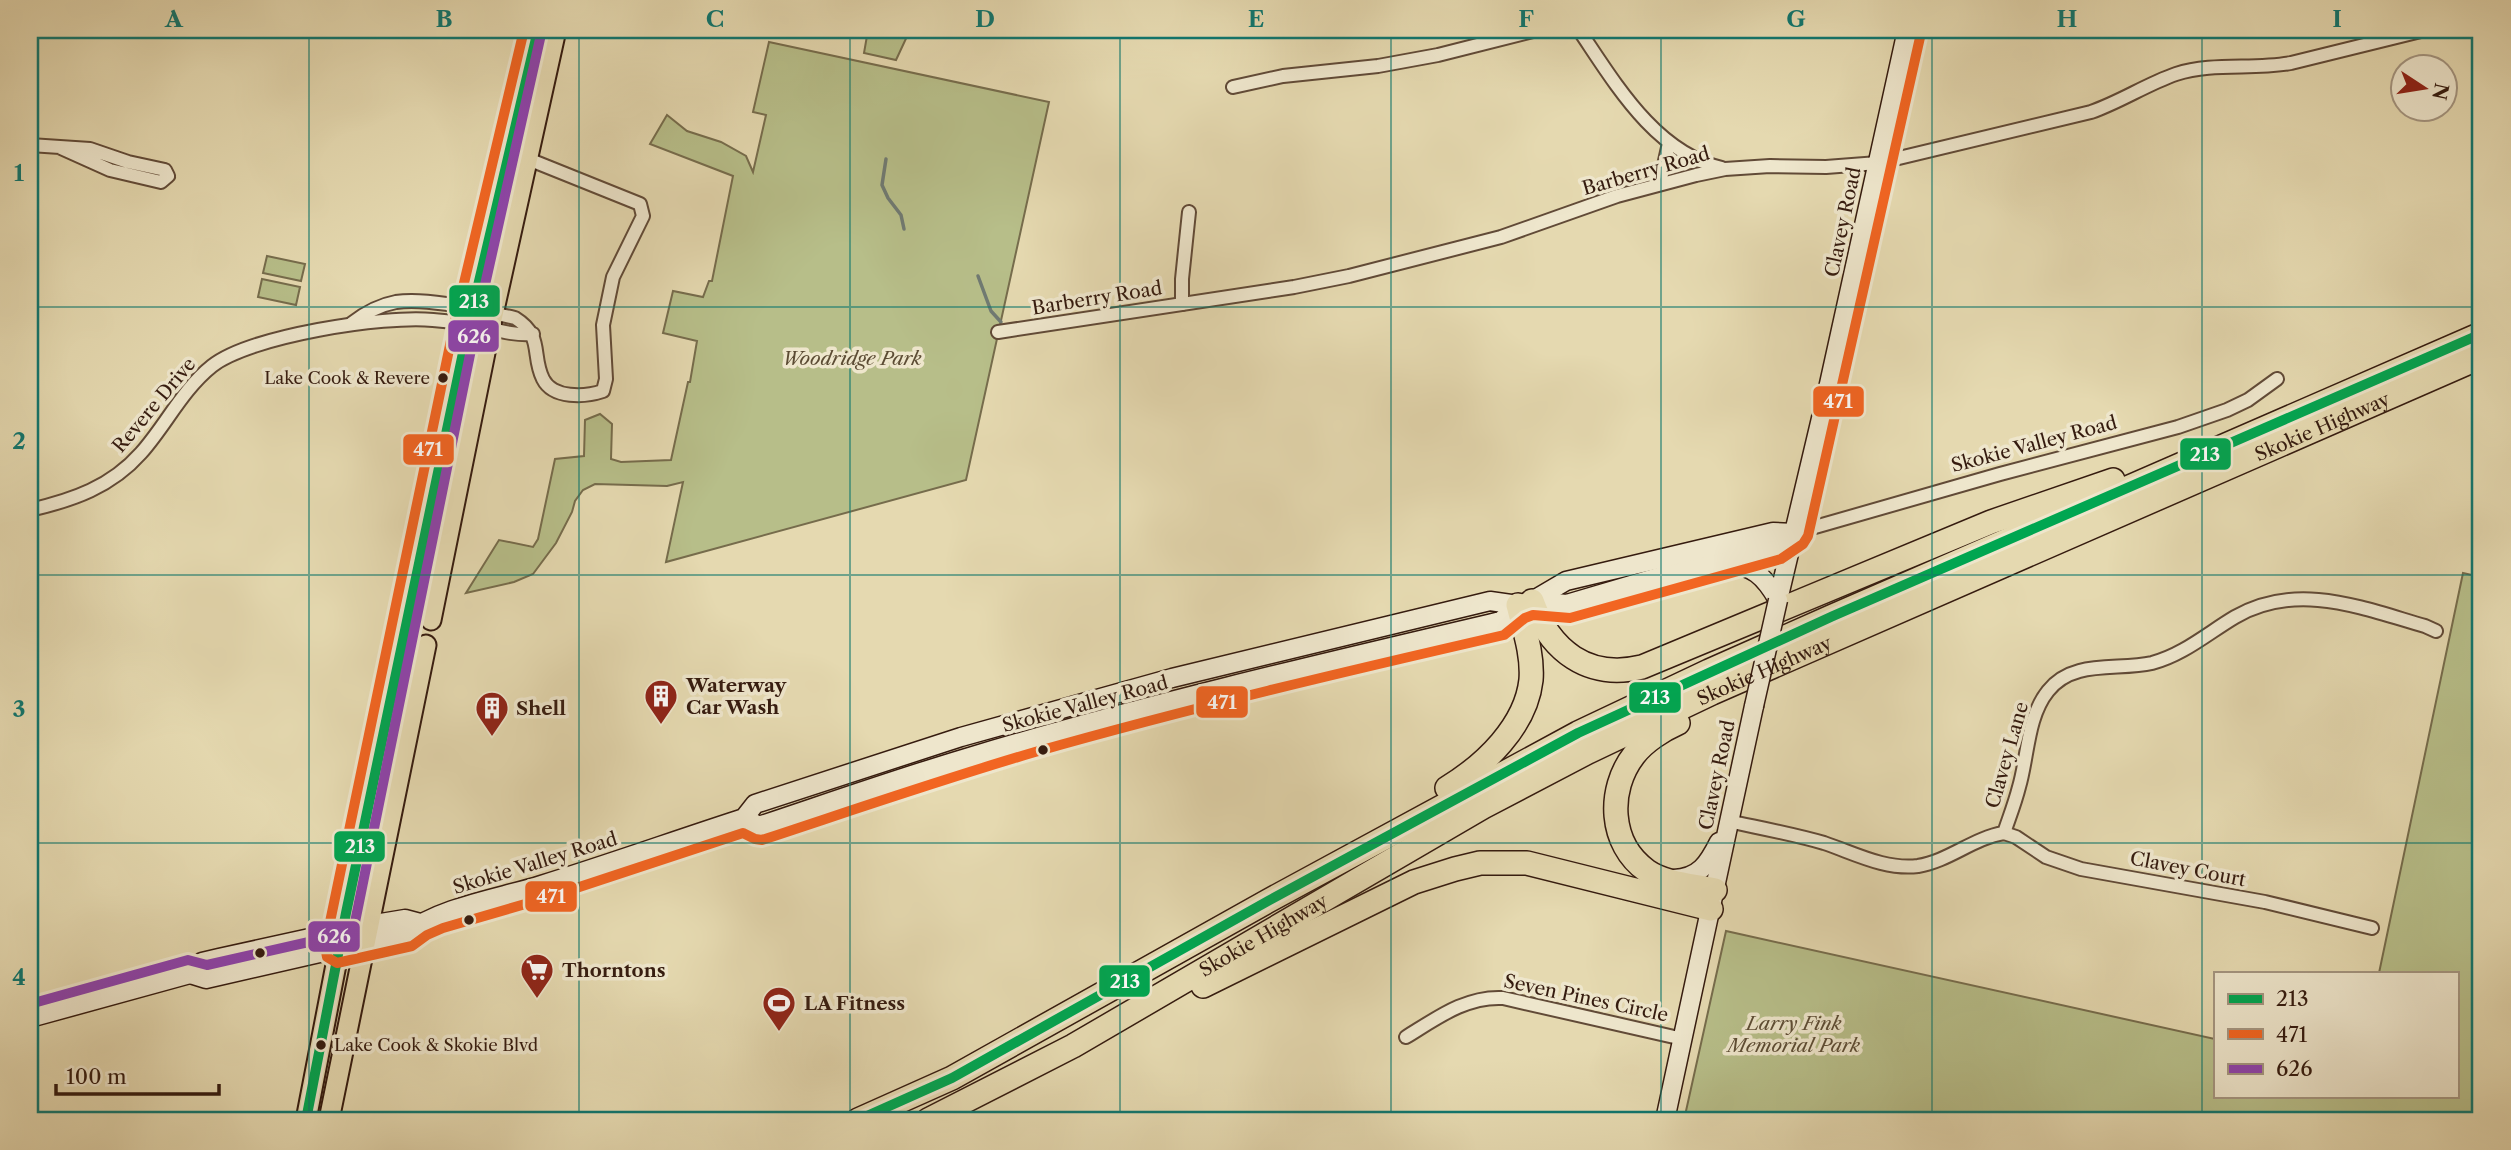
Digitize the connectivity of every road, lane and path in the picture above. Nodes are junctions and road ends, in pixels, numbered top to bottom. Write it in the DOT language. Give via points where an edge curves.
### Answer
graph roads {
  1 [pos="538,30"];
  2 [pos="556,30"];
  3 [pos="1537,30"];
  4 [pos="1579,30"];
  5 [pos="1907,30"];
  6 [pos="2425,30"];
  7 [pos="1233,87"];
  8 [pos="1669,143"];
  9 [pos="30,145"];
  10 [pos="61,148"];
  11 [pos="528,159"];
  12 [pos="1878,163"];
  13 [pos="1726,169"];
  14 [pos="1660,183"];
  15 [pos="1189,212"];
  16 [pos="1182,304"];
  17 [pos="471,317"];
  18 [pos="492,321"];
  19 [pos="352,323"];
  20 [pos="998,332"];
  21 [pos="2481,334"];
  22 [pos="2481,357"];
  23 [pos="2277,379"];
  24 [pos="2262,430"];
  25 [pos="30,510"];
  26 [pos="1794,533"];
  27 [pos="1723,560"];
  28 [pos="1947,591"];
  29 [pos="1778,600"];
  30 [pos="1525,603"];
  31 [pos="431,620"];
  32 [pos="407,628"];
  33 [pos="2436,631"];
  34 [pos="426,645"];
  35 [pos="402,652"];
  36 [pos="1049,712"];
  37 [pos="1054,734"];
  38 [pos="961,737"];
  39 [pos="967,758"];
  40 [pos="744,818"];
  41 [pos="1728,822"];
  42 [pos="2004,833"];
  43 [pos="1664,879"];
  44 [pos="1303,882"];
  45 [pos="1713,900"];
  46 [pos="420,923"];
  47 [pos="369,925"];
  48 [pos="2372,928"];
  49 [pos="341,940"];
  50 [pos="365,944"];
  51 [pos="30,1018"];
  52 [pos="1406,1037"];
  53 [pos="1683,1039"];
  54 [pos="1073,1046"];
  55 [pos="306,1120"];
  56 [pos="329,1120"];
  57 [pos="858,1120"];
  58 [pos="928,1120"];
  59 [pos="1665,1120"];
  1 -- 17 [label="main road"];
  2 -- 11 [label="main road"];
  3 -- 7 [label="street" via="1438,55"];
  4 -- 8 [label="street" via="1646,121"];
  5 -- 12 [label="main road, Clavey Road"];
  6 -- 12 [label="street, Barberry Road" via="2270,67 2215,68 2175,75 2091,112"];
  8 -- 13 [label="street" via="1707,165"];
  8 -- 14 [label="street"];
  9 -- 10 [label="street"];
  10 -- 10 [label="street" via="110,170 161,182 168,176 165,170 98,151"];
  11 -- 18 [label="main road"];
  11 -- 18 [label="street, Revere Drive" via="640,204 643,216 613,277 603,325 603,391 588,396 553,390 544,380 533,334 521,335"];
  12 -- 13 [label="street, Barberry Road"];
  12 -- 26 [label="main road, Clavey Road"];
  13 -- 14 [label="street, Barberry Road"];
  14 -- 16 [label="street, Barberry Road" via="1446,253 1305,285"];
  15 -- 16 [label="street"];
  16 -- 20 [label="street, Barberry Road"];
  17 -- 18 [label="street, Revere Drive"];
  17 -- 19 [label="street, Revere Drive"];
  17 -- 19 [label="street, Revere Drive" via="418,301 395,302"];
  17 -- 32 [label="main road"];
  18 -- 31 [label="main road"];
  19 -- 25 [label="street, Revere Drive" via="252,345 212,365 179,400 142,452 118,474 94,491"];
  21 -- 24 [label="highway, Skokie Highway"];
  22 -- 28 [label="highway, Skokie Highway"];
  23 -- 26 [label="street, Skokie Valley Road" via="2248,400 2178,427"];
  24 -- 30 [label="highway" via="2233,435 2003,517 1622,672 1586,666 1570,656"];
  24 -- 44 [label="highway, Skokie Highway" via="1709,671 1508,769"];
  26 -- 27 [label="main road, Skokie Valley Road" via="1774,547"];
  26 -- 29 [label="main road, Clavey Road"];
  26 -- 30 [label="main road, Skokie Valley Road" via="1773,532 1566,581"];
  27 -- 29 [label="main road" via="1761,575"];
  27 -- 30 [label="main road, Skokie Valley Road" via="1567,604"];
  28 -- 43 [label="highway" via="1870,635 1669,727 1635,753 1616,792 1618,829 1637,862"];
  28 -- 54 [label="highway, Skokie Highway" via="1576,758 1483,807"];
  29 -- 41 [label="main road, Clavey Road, bridge"];
  30 -- 36 [label="main road, Skokie Valley Road" via="1490,600"];
  30 -- 37 [label="main road, Skokie Valley Road" via="1501,621"];
  30 -- 44 [label="highway" via="1531,680 1522,709 1503,739 1471,772"];
  33 -- 42 [label="street, Clavey Lane" via="2352,605 2309,598 2271,601 2166,658 2075,671 2043,697"];
  34 -- 47 [label="main road"];
  35 -- 49 [label="main road"];
  36 -- 37 [label="main road"];
  36 -- 38 [label="main road, Skokie Valley Road"];
  37 -- 39 [label="main road, Skokie Valley Road"];
  38 -- 39 [label="main road"];
  38 -- 40 [label="main road, Skokie Valley Road" via="755,804"];
  39 -- 40 [label="main road, Skokie Valley Road" via="759,826"];
  40 -- 46 [label="main road, Skokie Valley Road"];
  41 -- 42 [label="street, Clavey Lane" via="1824,844 1885,864 1914,866"];
  41 -- 43 [label="main road" via="1711,858 1698,873"];
  41 -- 45 [label="main road, Clavey Road"];
  42 -- 48 [label="street, Clavey Court" via="2046,857 2081,869 2265,902"];
  43 -- 45 [label="highway"];
  44 -- 57 [label="highway, Skokie Highway" via="952,1078"];
  45 -- 53 [label="main road, Clavey Road"];
  45 -- 54 [label="highway" via="1527,863 1480,863 1401,888"];
  46 -- 47 [label="main road, Skokie Valley Road" via="404,919"];
  46 -- 50 [label="main road, Skokie Valley Road" via="407,933"];
  47 -- 49 [label="main road, Skokie Valley Road"];
  47 -- 50 [label="main road"];
  49 -- 50 [label="main road, Skokie Valley Road"];
  49 -- 51 [label="main road" via="206,979 190,974"];
  49 -- 55 [label="main road"];
  50 -- 56 [label="main road"];
  52 -- 53 [label="street, Seven Pines Circle" via="1467,1002 1486,997"];
  53 -- 59 [label="main road, Clavey Road"];
  54 -- 58 [label="highway, Skokie Highway"];
}
